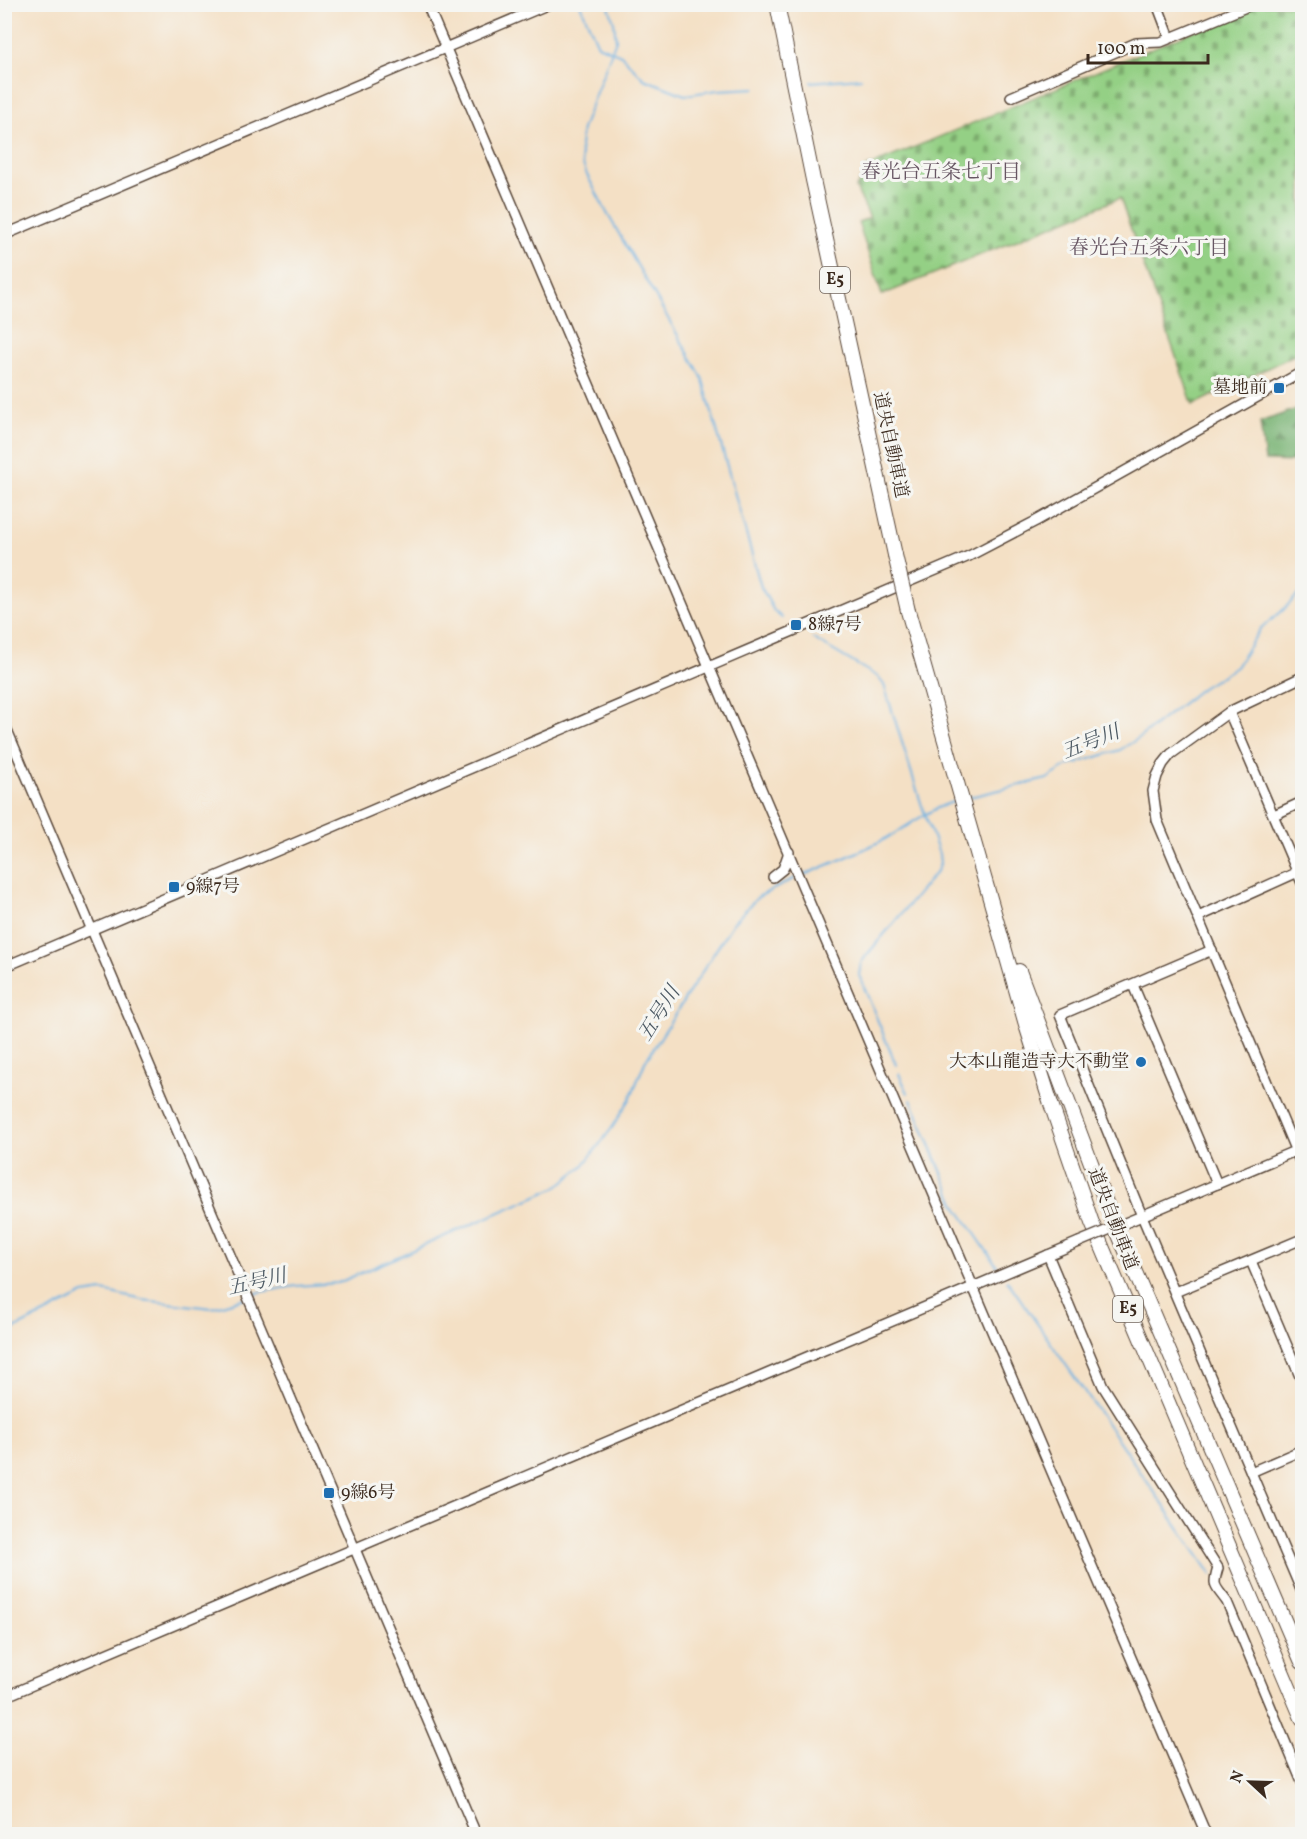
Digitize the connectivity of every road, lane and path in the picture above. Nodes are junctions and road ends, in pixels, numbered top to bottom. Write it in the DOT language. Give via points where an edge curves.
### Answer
graph roads {
  1 [pos="427,4"];
  2 [pos="549,4"];
  3 [pos="777,4"];
  4 [pos="1157,4"];
  5 [pos="1253,4"];
  6 [pos="1170,38"];
  7 [pos="446,48"];
  8 [pos="1011,98"];
  9 [pos="4,235"];
  10 [pos="1302,372"];
  11 [pos="709,667"];
  12 [pos="1302,677"];
  13 [pos="1229,711"];
  14 [pos="4,723"];
  15 [pos="1302,802"];
  16 [pos="1274,815"];
  17 [pos="789,852"];
  18 [pos="1298,872"];
  19 [pos="773,877"];
  20 [pos="1302,883"];
  21 [pos="988,887"];
  22 [pos="1198,917"];
  23 [pos="92,930"];
  24 [pos="1212,950"];
  25 [pos="4,967"];
  26 [pos="1133,985"];
  27 [pos="1299,1149"];
  28 [pos="1302,1166"];
  29 [pos="1217,1184"];
  30 [pos="1140,1217"];
  31 [pos="1302,1239"];
  32 [pos="1048,1255"];
  33 [pos="1251,1261"];
  34 [pos="972,1286"];
  35 [pos="1175,1292"];
  36 [pos="1302,1381"];
  37 [pos="1302,1450"];
  38 [pos="1251,1472"];
  39 [pos="355,1549"];
  40 [pos="1302,1592"];
  41 [pos="1302,1662"];
  42 [pos="4,1697"];
  43 [pos="1302,1718"];
  44 [pos="1302,1782"];
  45 [pos="476,1834"];
  46 [pos="1206,1834"];
  1 -- 7 [label="street"];
  2 -- 7 [label="street"];
  3 -- 21 [label="highway, 道央自動車道 / E5, bridge" via="908,611"];
  4 -- 6 [label="street"];
  5 -- 6 [label="street"];
  6 -- 8 [label="street" via="1136,43"];
  7 -- 9 [label="street"];
  7 -- 11 [label="street"];
  10 -- 11 [label="street" via="969,556"];
  11 -- 17 [label="street"];
  11 -- 23 [label="street"];
  12 -- 13 [label="street"];
  13 -- 16 [label="street"];
  13 -- 22 [label="street" via="1162,764 1153,791 1157,820"];
  14 -- 23 [label="street"];
  15 -- 16 [label="street"];
  16 -- 18 [label="street"];
  17 -- 19 [label="street" via="783,869"];
  17 -- 34 [label="street"];
  18 -- 20 [label="street"];
  18 -- 22 [label="street"];
  21 -- 41 [label="highway, 道央自動車道 / E5" via="1111,1216"];
  21 -- 43 [label="highway, 道央自動車道 / E5" via="1030,1039 1092,1222"];
  22 -- 24 [label="street"];
  23 -- 25 [label="street"];
  23 -- 39 [label="street"];
  24 -- 26 [label="street"];
  24 -- 27 [label="street"];
  26 -- 29 [label="street"];
  26 -- 30 [label="street" via="1060,1015"];
  27 -- 28 [label="street"];
  27 -- 29 [label="street"];
  29 -- 30 [label="street"];
  30 -- 32 [label="street, bridge"];
  30 -- 35 [label="street"];
  31 -- 33 [label="street"];
  32 -- 34 [label="street"];
  32 -- 44 [label="street" via="1103,1386 1218,1568 1214,1578"];
  33 -- 35 [label="street"];
  33 -- 36 [label="street"];
  34 -- 39 [label="street"];
  34 -- 46 [label="street"];
  35 -- 38 [label="street"];
  37 -- 38 [label="street"];
  38 -- 40 [label="street"];
  39 -- 42 [label="street"];
  39 -- 45 [label="street"];
}
